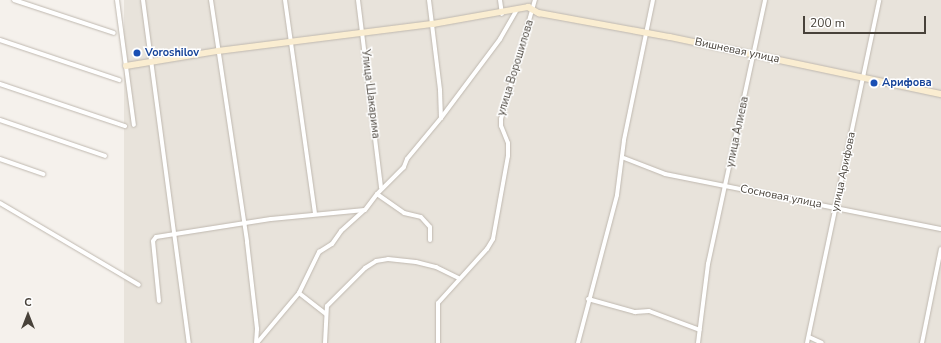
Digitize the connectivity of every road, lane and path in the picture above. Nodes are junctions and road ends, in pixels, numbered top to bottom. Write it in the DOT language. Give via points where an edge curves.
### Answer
graph roads {
  1 [pos="14,0"];
  2 [pos="117,0"];
  3 [pos="143,0"];
  4 [pos="211,0"];
  5 [pos="286,0"];
  6 [pos="358,0"];
  7 [pos="429,0"];
  8 [pos="500,0"];
  9 [pos="535,0"];
  10 [pos="653,0"];
  11 [pos="765,0"];
  12 [pos="879,0"];
  13 [pos="517,9"];
  14 [pos="534,9"];
  15 [pos="502,14"];
  16 [pos="433,24"];
  17 [pos="363,32"];
  18 [pos="114,33"];
  19 [pos="647,33"];
  20 [pos="0,40"];
  21 [pos="290,42"];
  22 [pos="218,51"];
  23 [pos="754,54"];
  24 [pos="152,62"];
  25 [pos="126,66"];
  26 [pos="863,78"];
  27 [pos="119,80"];
  28 [pos="0,84"];
  29 [pos="941,94"];
  30 [pos="441,118"];
  31 [pos="0,120"];
  32 [pos="125,126"];
  33 [pos="134,126"];
  34 [pos="105,156"];
  35 [pos="624,158"];
  36 [pos="0,159"];
  37 [pos="43,174"];
  38 [pos="727,186"];
  39 [pos="382,188"];
  40 [pos="377,194"];
  41 [pos="0,203"];
  42 [pos="836,208"];
  43 [pos="365,210"];
  44 [pos="315,213"];
  45 [pos="244,224"];
  46 [pos="941,229"];
  47 [pos="174,235"];
  48 [pos="430,240"];
  49 [pos="941,249"];
  50 [pos="460,278"];
  51 [pos="139,285"];
  52 [pos="299,293"];
  53 [pos="588,299"];
  54 [pos="159,301"];
  55 [pos="326,314"];
  56 [pos="700,330"];
  57 [pos="810,337"];
  58 [pos="189,343"];
  59 [pos="256,343"];
  60 [pos="325,343"];
  61 [pos="438,343"];
  62 [pos="578,343"];
  63 [pos="698,343"];
  64 [pos="807,343"];
  65 [pos="822,343"];
  66 [pos="922,343"];
  1 -- 18 [label="street"];
  2 -- 25 [label="street"];
  3 -- 24 [label="street"];
  4 -- 22 [label="street"];
  5 -- 21 [label="street"];
  6 -- 17 [label="street, Улица Шакарима"];
  7 -- 16 [label="street"];
  8 -- 15 [label="street"];
  9 -- 14 [label="street, улица Ворошилова"];
  10 -- 19 [label="street"];
  11 -- 23 [label="street, улица Алиева"];
  12 -- 26 [label="street, улица Арифова"];
  13 -- 14 [label="street, Вишневая улица"];
  13 -- 15 [label="street, Вишневая улица"];
  13 -- 30 [label="street" via="500,39"];
  14 -- 19 [label="street, Вишневая улица" via="539,13"];
  14 -- 50 [label="street, улица Ворошилова" via="501,119 508,143 508,156 493,239"];
  15 -- 16 [label="street, Вишневая улица"];
  16 -- 17 [label="street, Вишневая улица"];
  16 -- 30 [label="street"];
  17 -- 21 [label="street, Вишневая улица"];
  17 -- 39 [label="street, Улица Шакарима"];
  19 -- 23 [label="street, Вишневая улица"];
  19 -- 35 [label="street" via="624,140"];
  20 -- 27 [label="street"];
  21 -- 22 [label="street, Вишневая улица"];
  21 -- 44 [label="street"];
  22 -- 24 [label="street, Вишневая улица"];
  22 -- 45 [label="street"];
  23 -- 26 [label="street, Вишневая улица"];
  23 -- 38 [label="street, улица Алиева"];
  24 -- 25 [label="street, Вишневая улица"];
  24 -- 47 [label="street"];
  25 -- 33 [label="street"];
  26 -- 29 [label="street, Вишневая улица"];
  26 -- 42 [label="street, улица Арифова"];
  28 -- 32 [label="street"];
  30 -- 39 [label="street" via="407,159 404,167"];
  31 -- 34 [label="street"];
  35 -- 38 [label="street, Сосновая улица" via="665,174"];
  35 -- 53 [label="street" via="617,195"];
  36 -- 37 [label="street"];
  38 -- 42 [label="street, Сосновая улица"];
  38 -- 56 [label="street, улица Алиева" via="708,264"];
  39 -- 40 [label="street"];
  40 -- 43 [label="street"];
  40 -- 48 [label="street" via="404,213 421,217 430,227"];
  41 -- 51 [label="street"];
  42 -- 46 [label="street, Сосновая улица"];
  42 -- 57 [label="street, улица Арифова"];
  43 -- 44 [label="street"];
  43 -- 52 [label="street" via="341,230 332,244 319,252"];
  44 -- 45 [label="street"];
  45 -- 47 [label="street"];
  45 -- 59 [label="street" via="257,329"];
  47 -- 54 [label="street" via="156,237 153,241"];
  47 -- 58 [label="street"];
  49 -- 66 [label="street"];
  50 -- 55 [label="street" via="436,267 416,262 388,259 376,261 365,268 326,306"];
  50 -- 61 [label="street, улица Ворошилова" via="438,303"];
  52 -- 55 [label="street"];
  52 -- 59 [label="street"];
  53 -- 56 [label="street" via="635,312 649,311"];
  53 -- 62 [label="street"];
  55 -- 60 [label="street"];
  56 -- 63 [label="street, улица Алиева"];
  57 -- 64 [label="street, улица Арифова"];
  57 -- 65 [label="street"];
}
